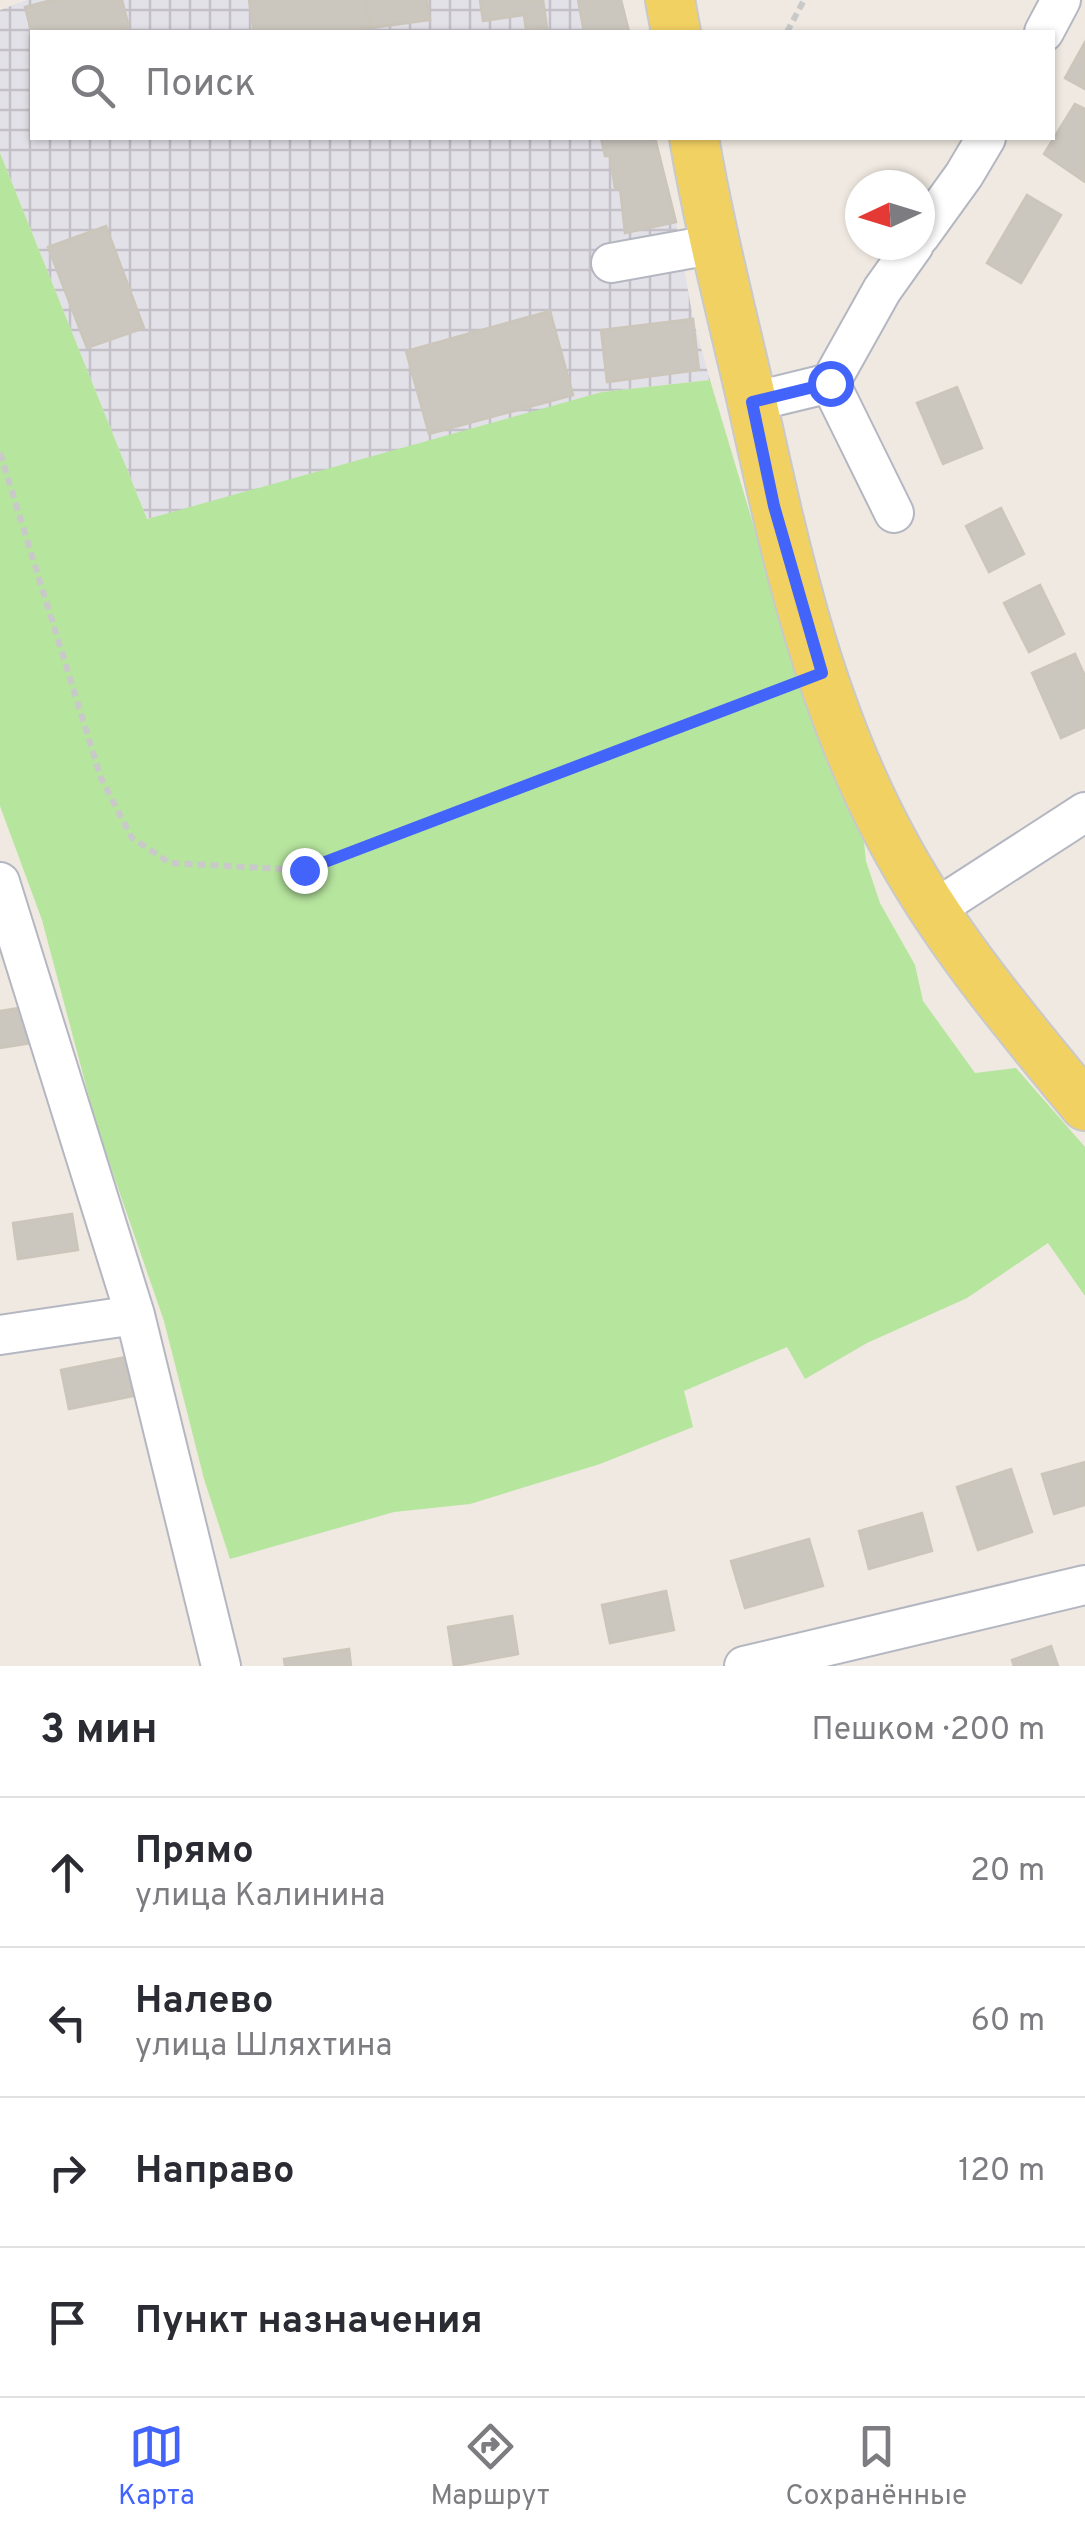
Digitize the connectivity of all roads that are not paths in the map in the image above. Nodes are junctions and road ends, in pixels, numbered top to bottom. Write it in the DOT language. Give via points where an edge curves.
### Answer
graph roads {
  1 [pos="670,0"];
  2 [pos="1061,0"];
  3 [pos="676,30"];
  4 [pos="1045,30"];
  5 [pos="694,140"];
  6 [pos="985,140"];
  7 [pos="935,215"];
  8 [pos="716,244"];
  9 [pos="903,260"];
  10 [pos="611,263"];
  11 [pos="830,383"];
  12 [pos="752,402"];
  13 [pos="894,513"];
  14 [pos="1085,812"];
  15 [pos="0,882"];
  16 [pos="932,911"];
  17 [pos="13,963"];
  18 [pos="1085,1106"];
  19 [pos="135,1314"];
  20 [pos="0,1335"];
  21 [pos="1085,1585"];
  22 [pos="220,1666"];
  23 [pos="744,1666"];
  1 -- 3 [label="main road"];
  2 -- 4 [label="street"];
  5 -- 8 [label="main road"];
  6 -- 7 [label="street"];
  8 -- 10 [label="street"];
  8 -- 12 [label="main road"];
  9 -- 11 [label="street"];
  11 -- 12 [label="street"];
  11 -- 13 [label="street"];
  12 -- 16 [label="main road" via="822,673 888,834"];
  14 -- 16 [label="street"];
  15 -- 17 [label="street"];
  16 -- 18 [label="main road"];
  17 -- 19 [label="street"];
  19 -- 20 [label="street"];
  19 -- 22 [label="street"];
  21 -- 23 [label="street"];
}
